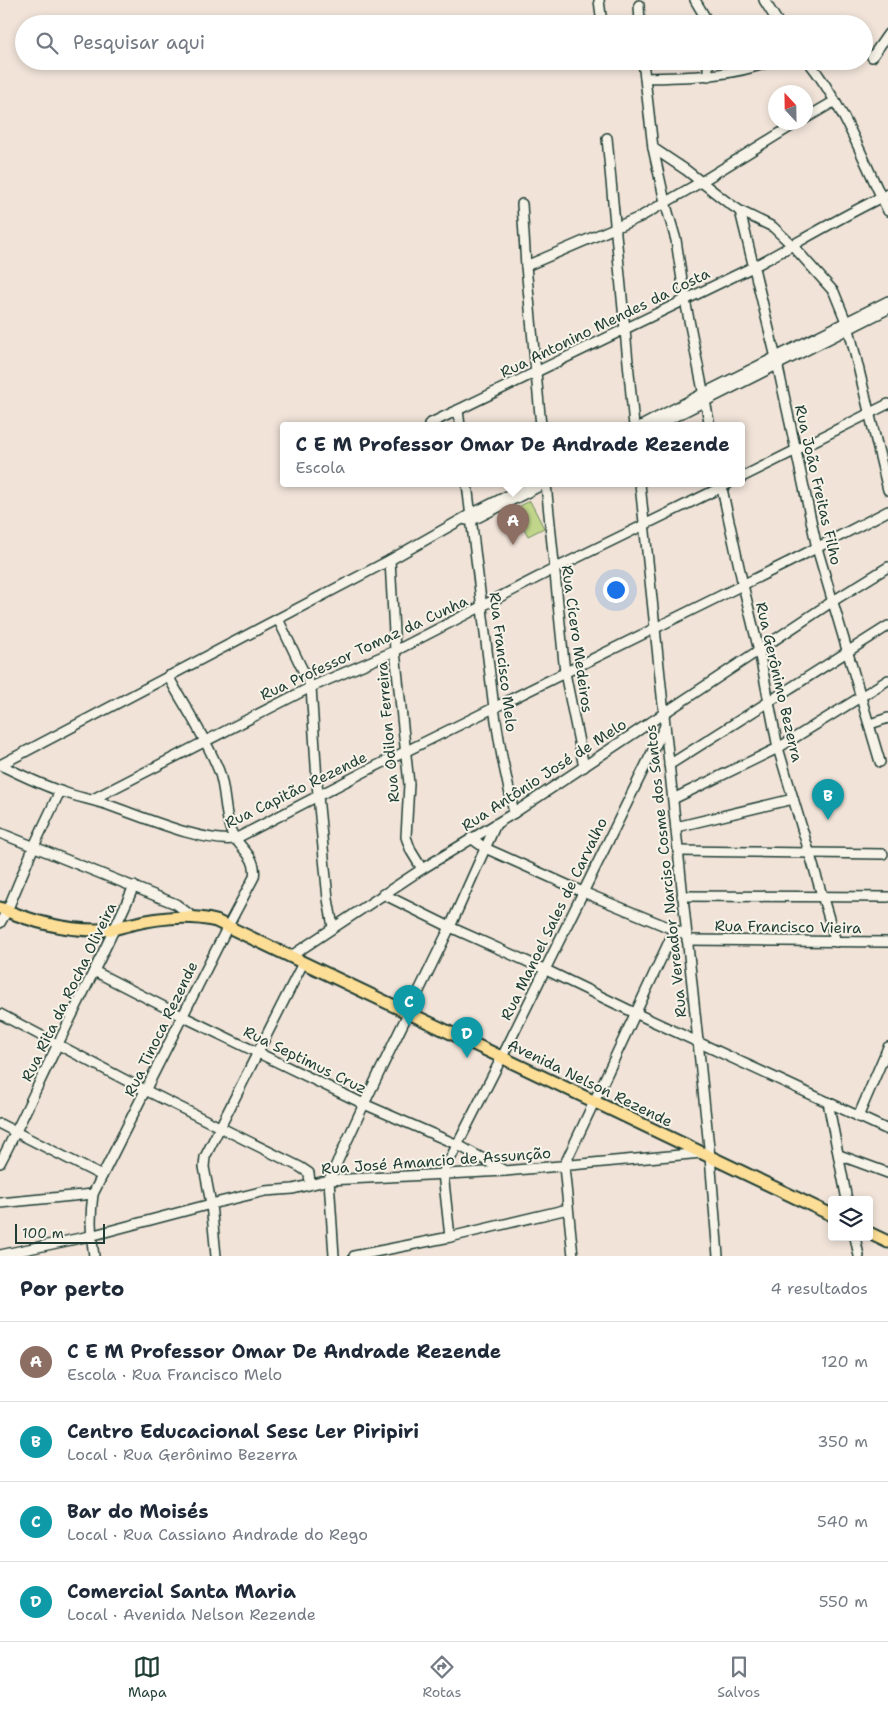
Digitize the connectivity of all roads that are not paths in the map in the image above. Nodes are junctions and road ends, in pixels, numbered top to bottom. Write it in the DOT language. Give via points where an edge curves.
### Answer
graph roads {
  1 [pos="599,0"];
  2 [pos="695,0"];
  3 [pos="764,0"];
  4 [pos="639,5"];
  5 [pos="601,15"];
  6 [pos="640,15"];
  7 [pos="703,15"];
  8 [pos="773,15"];
  9 [pos="888,34"];
  10 [pos="873,56"];
  11 [pos="644,70"];
  12 [pos="708,70"];
  13 [pos="740,70"];
  14 [pos="814,70"];
  15 [pos="708,76"];
  16 [pos="645,78"];
  17 [pos="835,101"];
  18 [pos="813,114"];
  19 [pos="785,130"];
  20 [pos="607,138"];
  21 [pos="653,148"];
  22 [pos="701,182"];
  23 [pos="885,196"];
  24 [pos="665,202"];
  25 [pos="522,204"];
  26 [pos="740,211"];
  27 [pos="888,211"];
  28 [pos="615,228"];
  29 [pos="793,246"];
  30 [pos="526,266"];
  31 [pos="754,266"];
  32 [pos="685,300"];
  33 [pos="888,301"];
  34 [pos="888,309"];
  35 [pos="848,325"];
  36 [pos="624,328"];
  37 [pos="776,361"];
  38 [pos="536,372"];
  39 [pos="705,396"];
  40 [pos="888,404"];
  41 [pos="458,410"];
  42 [pos="869,414"];
  43 [pos="433,422"];
  44 [pos="460,422"];
  45 [pos="541,422"];
  46 [pos="634,422"];
  47 [pos="650,422"];
  48 [pos="663,422"];
  49 [pos="709,422"];
  50 [pos="795,450"];
  51 [pos="745,475"];
  52 [pos="467,487"];
  53 [pos="525,487"];
  54 [pos="538,487"];
  55 [pos="545,487"];
  56 [pos="640,487"];
  57 [pos="720,487"];
  58 [pos="724,487"];
  59 [pos="888,490"];
  60 [pos="888,511"];
  61 [pos="468,518"];
  62 [pos="645,526"];
  63 [pos="817,548"];
  64 [pos="390,560"];
  65 [pos="888,567"];
  66 [pos="554,568"];
  67 [pos="742,585"];
  68 [pos="834,601"];
  69 [pos="483,607"];
  70 [pos="278,620"];
  71 [pos="888,626"];
  72 [pos="656,628"];
  73 [pos="395,651"];
  74 [pos="759,651"];
  75 [pos="848,652"];
  76 [pos="565,673"];
  77 [pos="168,676"];
  78 [pos="888,680"];
  79 [pos="310,687"];
  80 [pos="860,697"];
  81 [pos="768,701"];
  82 [pos="494,708"];
  83 [pos="664,714"];
  84 [pos="888,718"];
  85 [pos="870,724"];
  86 [pos="665,725"];
  87 [pos="204,741"];
  88 [pos="778,748"];
  89 [pos="406,750"];
  90 [pos="880,762"];
  91 [pos="0,765"];
  92 [pos="669,765"];
  93 [pos="584,767"];
  94 [pos="60,791"];
  95 [pos="318,796"];
  96 [pos="93,799"];
  97 [pos="673,799"];
  98 [pos="793,799"];
  99 [pos="514,813"];
  100 [pos="496,824"];
  101 [pos="676,827"];
  102 [pos="0,833"];
  103 [pos="470,838"];
  104 [pos="235,839"];
  105 [pos="34,846"];
  106 [pos="485,848"];
  107 [pos="678,851"];
  108 [pos="809,853"];
  109 [pos="882,854"];
  110 [pos="422,869"];
  111 [pos="134,886"];
  112 [pos="583,892"];
  113 [pos="384,894"];
  114 [pos="682,896"];
  115 [pos="822,896"];
  116 [pos="888,897"];
  117 [pos="3,909"];
  118 [pos="193,917"];
  119 [pos="0,923"];
  120 [pos="228,926"];
  121 [pos="333,927"];
  122 [pos="450,927"];
  123 [pos="115,929"];
  124 [pos="674,931"];
  125 [pos="687,938"];
  126 [pos="836,942"];
  127 [pos="888,942"];
  128 [pos="291,956"];
  129 [pos="302,962"];
  130 [pos="544,969"];
  131 [pos="94,971"];
  132 [pos="408,1013"];
  133 [pos="0,1014"];
  134 [pos="635,1014"];
  135 [pos="182,1016"];
  136 [pos="698,1042"];
  137 [pos="58,1043"];
  138 [pos="888,1046"];
  139 [pos="259,1052"];
  140 [pos="502,1057"];
  141 [pos="146,1090"];
  142 [pos="593,1101"];
  143 [pos="828,1102"];
  144 [pos="364,1104"];
  145 [pos="858,1117"];
  146 [pos="0,1124"];
  147 [pos="220,1127"];
  148 [pos="888,1130"];
  149 [pos="16,1132"];
  150 [pos="458,1145"];
  151 [pos="706,1155"];
  152 [pos="839,1155"];
  153 [pos="0,1162"];
  154 [pos="564,1166"];
  155 [pos="505,1171"];
  156 [pos="442,1173"];
  157 [pos="888,1174"];
  158 [pos="102,1176"];
  159 [pos="329,1180"];
  160 [pos="310,1184"];
  161 [pos="93,1194"];
  162 [pos="847,1196"];
  163 [pos="0,1203"];
  164 [pos="211,1204"];
  165 [pos="568,1209"];
  166 [pos="828,1212"];
  167 [pos="873,1235"];
  168 [pos="90,1236"];
  169 [pos="450,1237"];
  170 [pos="856,1241"];
  171 [pos="888,1242"];
  172 [pos="0,1255"];
  173 [pos="94,1256"];
  174 [pos="216,1256"];
  175 [pos="334,1256"];
  176 [pos="354,1256"];
  177 [pos="572,1256"];
  178 [pos="718,1256"];
  179 [pos="859,1256"];
  1 -- 5 [label="street"];
  2 -- 7 [label="street"];
  3 -- 8 [label="street"];
  4 -- 6 [label="street"];
  9 -- 10 [label="street"];
  11 -- 16 [label="street"];
  12 -- 15 [label="street"];
  13 -- 15 [label="street"];
  14 -- 17 [label="street"];
  15 -- 16 [label="street"];
  16 -- 21 [label="street"];
  17 -- 18 [label="street"];
  17 -- 23 [label="street"];
  19 -- 22 [label="street"];
  20 -- 28 [label="street"];
  21 -- 22 [label="street"];
  21 -- 24 [label="street"];
  22 -- 24 [label="street"];
  22 -- 26 [label="street"];
  23 -- 27 [label="street"];
  23 -- 29 [label="street, Rua Antonino Mendes da Costa" via="854,210"];
  24 -- 28 [label="street"];
  24 -- 32 [label="street" via="676,240"];
  25 -- 30 [label="street"];
  26 -- 29 [label="street" via="773,227"];
  26 -- 31 [label="street, Rua João Freitas Filho"];
  28 -- 30 [label="street"];
  28 -- 36 [label="street"];
  29 -- 31 [label="street, Rua Antonino Mendes da Costa"];
  29 -- 35 [label="street" via="834,292"];
  30 -- 38 [label="street"];
  31 -- 32 [label="street, Rua Antonino Mendes da Costa"];
  31 -- 37 [label="street, Rua João Freitas Filho"];
  32 -- 36 [label="street, Rua Antonino Mendes da Costa"];
  32 -- 39 [label="street"];
  33 -- 35 [label="street"];
  34 -- 35 [label="street"];
  35 -- 37 [label="street"];
  35 -- 42 [label="street"];
  36 -- 38 [label="street, Rua Antonino Mendes da Costa"];
  36 -- 46 [label="street"];
  37 -- 39 [label="street"];
  37 -- 50 [label="street, Rua João Freitas Filho"];
  38 -- 41 [label="street, Rua Antonino Mendes da Costa"];
  38 -- 45 [label="street"];
  39 -- 47 [label="street"];
  39 -- 48 [label="street"];
  39 -- 49 [label="street"];
  40 -- 42 [label="street"];
  41 -- 43 [label="street, Rua Antonino Mendes da Costa"];
  41 -- 44 [label="street"];
  42 -- 50 [label="street"];
  42 -- 59 [label="street"];
  50 -- 51 [label="street"];
  50 -- 63 [label="street, Rua João Freitas Filho"];
  52 -- 61 [label="street, Rua Francisco Melo"];
  53 -- 61 [label="street"];
  54 -- 61 [label="street"];
  55 -- 66 [label="street, Rua Cícero Medeiros"];
  56 -- 62 [label="street, Rua Vereador Narciso Cosme dos Santos"];
  57 -- 62 [label="street, Rua Professor Tomaz da Cunha"];
  58 -- 67 [label="street, Rua Gerônimo Bezerra"];
  60 -- 63 [label="street, Rua Capitão Rezende"];
  61 -- 64 [label="street"];
  61 -- 69 [label="street, Rua Francisco Melo"];
  62 -- 66 [label="street, Rua Professor Tomaz da Cunha"];
  62 -- 72 [label="street, Rua Vereador Narciso Cosme dos Santos"];
  63 -- 67 [label="street, Rua Capitão Rezende"];
  63 -- 68 [label="street, Rua João Freitas Filho"];
  64 -- 70 [label="street"];
  64 -- 73 [label="street, Rua Odilon Ferreira"];
  65 -- 68 [label="street, Rua Antônio José de Melo"];
  66 -- 69 [label="street, Rua Professor Tomaz da Cunha"];
  66 -- 76 [label="street, Rua Cícero Medeiros"];
  67 -- 72 [label="street, Rua Capitão Rezende"];
  67 -- 74 [label="street, Rua Gerônimo Bezerra"];
  68 -- 74 [label="street, Rua Antônio José de Melo"];
  68 -- 75 [label="street, Rua João Freitas Filho"];
  69 -- 73 [label="street, Rua Professor Tomaz da Cunha"];
  69 -- 82 [label="street, Rua Francisco Melo"];
  70 -- 77 [label="street"];
  70 -- 79 [label="street"];
  71 -- 75 [label="street"];
  72 -- 76 [label="street, Rua Capitão Rezende"];
  72 -- 83 [label="street, Rua Vereador Narciso Cosme dos Santos"];
  73 -- 79 [label="street, Rua Professor Tomaz da Cunha"];
  73 -- 89 [label="street, Rua Odilon Ferreira"];
  74 -- 81 [label="street, Rua Gerônimo Bezerra"];
  74 -- 83 [label="street, Rua Antônio José de Melo"];
  75 -- 80 [label="street, Rua João Freitas Filho"];
  75 -- 81 [label="street"];
  76 -- 82 [label="street, Rua Capitão Rezende"];
  76 -- 93 [label="street, Rua Cícero Medeiros"];
  77 -- 87 [label="street"];
  77 -- 91 [label="street"];
  78 -- 80 [label="street"];
  79 -- 87 [label="street, Rua Professor Tomaz da Cunha"];
  79 -- 95 [label="street"];
  80 -- 85 [label="street, Rua João Freitas Filho"];
  80 -- 88 [label="street"];
  81 -- 88 [label="street, Rua Gerônimo Bezerra"];
  81 -- 92 [label="street"];
  82 -- 89 [label="street, Rua Capitão Rezende"];
  82 -- 99 [label="street, Rua Francisco Melo"];
  83 -- 86 [label="street, Rua Vereador Narciso Cosme dos Santos"];
  83 -- 93 [label="street, Rua Antônio José de Melo"];
  84 -- 85 [label="street"];
  85 -- 90 [label="street, Rua João Freitas Filho"];
  86 -- 92 [label="street, Rua Vereador Narciso Cosme dos Santos"];
  86 -- 112 [label="street, Rua Manoel Sales de Carvalho"];
  87 -- 96 [label="street, Rua Professor Tomaz da Cunha"];
  87 -- 104 [label="street" via="221,779 229,825"];
  88 -- 97 [label="street"];
  88 -- 98 [label="street, Rua Gerônimo Bezerra"];
  89 -- 95 [label="street, Rua Capitão Rezende"];
  89 -- 110 [label="street, Rua Odilon Ferreira" via="409,800 406,837 410,851"];
  91 -- 94 [label="street, Rua Capitão Rezende"];
  92 -- 97 [label="street, Rua Vereador Narciso Cosme dos Santos"];
  93 -- 99 [label="street, Rua Antônio José de Melo"];
  94 -- 96 [label="street, Rua Capitão Rezende"];
  94 -- 105 [label="street"];
  95 -- 104 [label="street, Rua Capitão Rezende"];
  95 -- 121 [label="street"];
  96 -- 104 [label="street, Rua Capitão Rezende" via="161,824 220,840"];
  97 -- 101 [label="street, Rua Vereador Narciso Cosme dos Santos"];
  98 -- 101 [label="street"];
  98 -- 108 [label="street, Rua Gerônimo Bezerra"];
  99 -- 100 [label="street, Rua Antônio José de Melo"];
  100 -- 103 [label="street, Rua Antônio José de Melo"];
  100 -- 106 [label="street"];
  101 -- 107 [label="street, Rua Vereador Narciso Cosme dos Santos"];
  102 -- 105 [label="street"];
  103 -- 106 [label="street, Rua Francisco Vieira"];
  103 -- 110 [label="street, Rua Antônio José de Melo"];
  104 -- 120 [label="street, Rua Tinoca Rezende" via="255,865 254,877"];
  105 -- 111 [label="street"];
  105 -- 117 [label="street"];
  106 -- 112 [label="street, Rua Francisco Vieira"];
  106 -- 122 [label="street"];
  107 -- 108 [label="street"];
  107 -- 114 [label="street, Rua Vereador Narciso Cosme dos Santos"];
  108 -- 109 [label="street"];
  108 -- 115 [label="street, Rua Gerônimo Bezerra"];
  110 -- 113 [label="street, Rua Antônio José de Melo"];
  111 -- 118 [label="street" via="176,904"];
  111 -- 123 [label="street, Rua Rita da Rocha Oliveira"];
  112 -- 124 [label="street, Rua Francisco Vieira"];
  112 -- 130 [label="street, Rua Manoel Sales de Carvalho"];
  113 -- 121 [label="street, Rua Antônio José de Melo"];
  113 -- 122 [label="street"];
  114 -- 115 [label="street"];
  114 -- 125 [label="street, Rua Vereador Narciso Cosme dos Santos"];
  115 -- 116 [label="street"];
  115 -- 126 [label="street, Rua Gerônimo Bezerra"];
  117 -- 119 [label="street"];
  117 -- 123 [label="main road, Avenida Nelson Rezende" via="48,925"];
  118 -- 120 [label="main road, Avenida Nelson Rezende"];
  118 -- 123 [label="main road, Avenida Nelson Rezende" via="128,924"];
  120 -- 128 [label="main road, Avenida Nelson Rezende"];
  120 -- 135 [label="street, Rua Tinoca Rezende"];
  121 -- 128 [label="street, Rua Antônio José de Melo"];
  122 -- 130 [label="street"];
  122 -- 132 [label="street"];
  123 -- 131 [label="street, Rua Rita da Rocha Oliveira"];
  124 -- 125 [label="street, Rua Francisco Vieira"];
  124 -- 134 [label="street"];
  125 -- 126 [label="street, Rua Francisco Vieira"];
  125 -- 136 [label="street, Rua Vereador Narciso Cosme dos Santos"];
  126 -- 127 [label="street, Rua Francisco Vieira"];
  128 -- 129 [label="main road, Avenida Nelson Rezende"];
  129 -- 132 [label="main road, Avenida Nelson Rezende"];
  129 -- 139 [label="street"];
  130 -- 134 [label="street"];
  130 -- 140 [label="street, Rua Manoel Sales de Carvalho"];
  131 -- 135 [label="street, Rua Septimus Cruz"];
  131 -- 137 [label="street, Rua Rita da Rocha Oliveira"];
  132 -- 140 [label="main road, Avenida Nelson Rezende"];
  132 -- 144 [label="street"];
  133 -- 137 [label="street"];
  134 -- 136 [label="street"];
  134 -- 142 [label="street"];
  135 -- 139 [label="street, Rua Septimus Cruz"];
  135 -- 141 [label="street, Rua Tinoca Rezende"];
  136 -- 143 [label="street"];
  136 -- 151 [label="street, Rua Vereador Narciso Cosme dos Santos"];
  137 -- 141 [label="street"];
  137 -- 149 [label="street, Rua Rita da Rocha Oliveira"];
  138 -- 145 [label="street"];
  139 -- 144 [label="street, Rua Septimus Cruz"];
  139 -- 147 [label="street"];
  140 -- 142 [label="main road, Avenida Nelson Rezende"];
  140 -- 150 [label="street, Rua Manoel Sales de Carvalho"];
  141 -- 147 [label="street"];
  141 -- 158 [label="street, Rua Tinoca Rezende"];
  142 -- 151 [label="main road, Avenida Nelson Rezende"];
  142 -- 154 [label="street"];
  143 -- 145 [label="street"];
  143 -- 152 [label="street"];
  144 -- 150 [label="street, Rua Septimus Cruz"];
  144 -- 159 [label="street"];
  145 -- 148 [label="street"];
  146 -- 149 [label="street"];
  147 -- 160 [label="street" via="306,1171 310,1174"];
  147 -- 164 [label="street" via="204,1162"];
  149 -- 153 [label="street, Rua Rita da Rocha Oliveira"];
  149 -- 158 [label="street"];
  150 -- 155 [label="street, Rua Septimus Cruz"];
  150 -- 156 [label="street, Rua Manoel Sales de Carvalho"];
  151 -- 154 [label="street, Rua José Amancio de Assunção"];
  151 -- 166 [label="main road, Avenida Nelson Rezende"];
  151 -- 178 [label="street, Rua Vereador Narciso Cosme dos Santos"];
  152 -- 157 [label="street"];
  152 -- 162 [label="street"];
  154 -- 155 [label="street, Rua José Amancio de Assunção"];
  154 -- 165 [label="street"];
  155 -- 156 [label="street, Rua José Amancio de Assunção"];
  156 -- 159 [label="street, Rua José Amancio de Assunção"];
  156 -- 169 [label="street"];
  158 -- 161 [label="street, Rua Tinoca Rezende"];
  159 -- 160 [label="street, Rua José Amancio de Assunção"];
  159 -- 175 [label="street"];
  160 -- 164 [label="street, Rua José Amancio de Assunção"];
  161 -- 163 [label="street"];
  161 -- 168 [label="street, Rua Tinoca Rezende"];
  164 -- 168 [label="street, Rua José Amancio de Assunção"];
  164 -- 174 [label="street"];
  165 -- 169 [label="street"];
  165 -- 177 [label="street"];
  167 -- 171 [label="main road"];
  168 -- 172 [label="street, Rua José Amancio de Assunção"];
  168 -- 173 [label="street, Rua Tinoca Rezende"];
  169 -- 176 [label="street"];
  170 -- 179 [label="street"];
}
